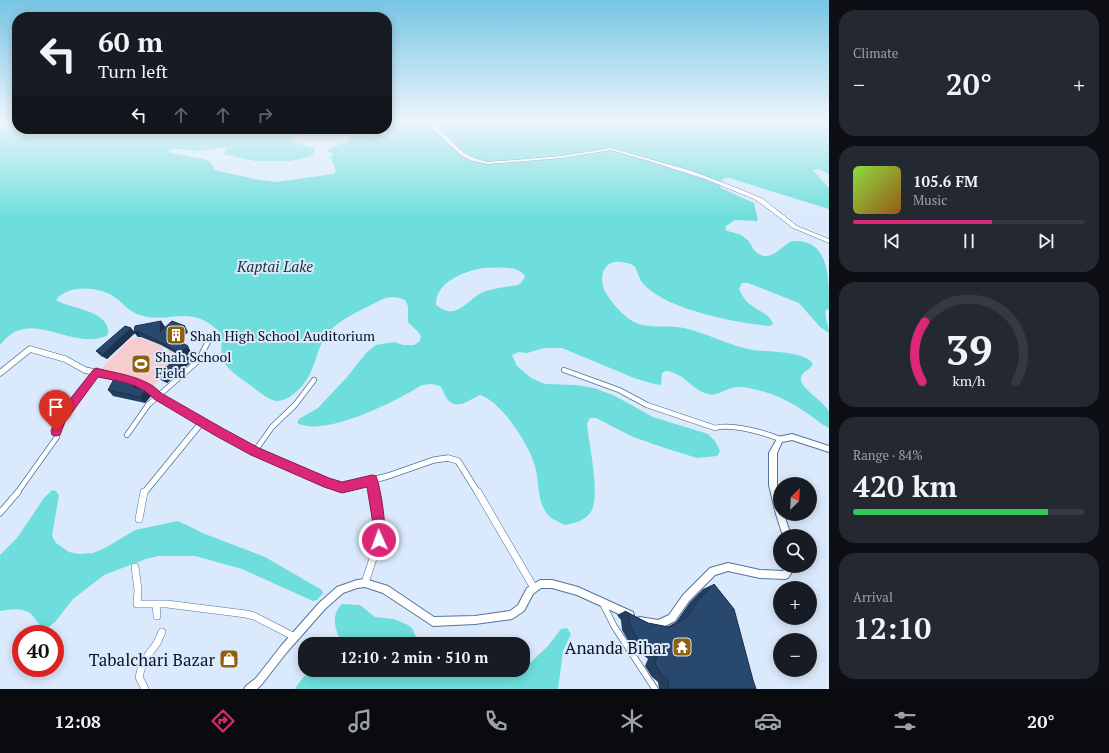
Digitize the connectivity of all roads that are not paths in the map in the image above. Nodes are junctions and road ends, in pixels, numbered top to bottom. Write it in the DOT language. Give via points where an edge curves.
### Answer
graph roads {
  1 [pos="463,154"];
  2 [pos="579,154"];
  3 [pos="630,154"];
  4 [pos="829,241"];
  5 [pos="211,335"];
  6 [pos="564,370"];
  7 [pos="0,372"];
  8 [pos="96,372"];
  9 [pos="314,380"];
  10 [pos="158,396"];
  11 [pos="202,422"];
  12 [pos="127,435"];
  13 [pos="780,439"];
  14 [pos="829,449"];
  15 [pos="255,451"];
  16 [pos="372,480"];
  17 [pos="773,489"];
  18 [pos="0,513"];
  19 [pos="139,519"];
  20 [pos="135,567"];
  21 [pos="787,573"];
  22 [pos="365,583"];
  23 [pos="534,588"];
  24 [pos="602,602"];
  25 [pos="156,604"];
  26 [pos="157,616"];
  27 [pos="162,632"];
  28 [pos="295,637"];
  29 [pos="146,689"];
  30 [pos="248,689"];
  31 [pos="655,689"];
  1 -- 2 [label="highway" via="488,163"];
  3 -- 4 [label="highway" via="726,185 758,199 801,230"];
  5 -- 10 [label="street" via="198,361"];
  6 -- 13 [label="street" via="619,390 647,406 715,428 722,426 742,429"];
  7 -- 8 [label="street" via="30,349 65,359 78,367"];
  8 -- 10 [label="street" via="135,382 150,388"];
  8 -- 18 [label="street" via="61,419 56,431 57,437"];
  9 -- 15 [label="street" via="272,427"];
  10 -- 11 [label="street"];
  10 -- 12 [label="street" via="141,413"];
  11 -- 15 [label="street"];
  11 -- 19 [label="street" via="144,492"];
  13 -- 14 [label="main road" via="792,437"];
  13 -- 17 [label="main road" via="773,453"];
  15 -- 16 [label="street" via="342,488"];
  16 -- 22 [label="street" via="379,540"];
  16 -- 23 [label="street" via="434,460 448,458 458,461"];
  20 -- 25 [label="street" via="137,604"];
  21 -- 24 [label="main road" via="760,574 728,567 714,571 705,584 686,598 672,618 660,625 640,621"];
  22 -- 23 [label="main road" via="384,590 433,622 512,615"];
  22 -- 28 [label="main road" via="340,590"];
  23 -- 24 [label="main road" via="540,584 552,584 578,591"];
  24 -- 31 [label="street" via="610,620"];
  25 -- 26 [label="street"];
  25 -- 28 [label="street" via="246,614"];
  27 -- 29 [label="street" via="143,662 139,677"];
  28 -- 30 [label="main road" via="259,681"];
}
